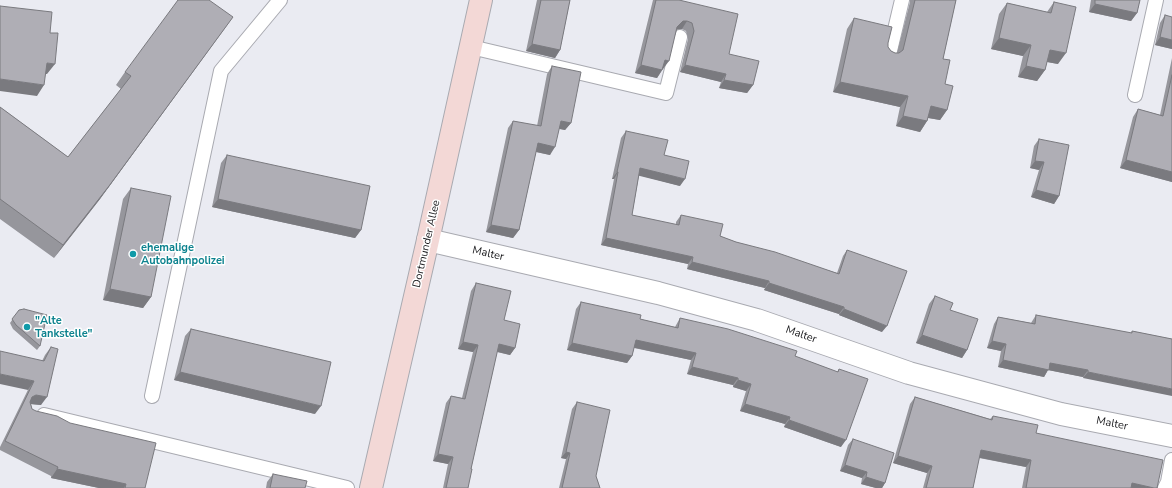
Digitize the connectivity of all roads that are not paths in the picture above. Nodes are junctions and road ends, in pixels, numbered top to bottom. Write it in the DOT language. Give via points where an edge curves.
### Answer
graph roads {
  1 [pos="280,0"];
  2 [pos="481,0"];
  3 [pos="902,0"];
  4 [pos="1156,0"];
  5 [pos="680,37"];
  6 [pos="471,47"];
  7 [pos="889,55"];
  8 [pos="1135,95"];
  9 [pos="428,240"];
  10 [pos="152,396"];
  11 [pos="32,412"];
  12 [pos="1172,436"];
  13 [pos="1172,460"];
  14 [pos="347,488"];
  15 [pos="371,488"];
  16 [pos="1165,488"];
  1 -- 10 [label="lane" via="221,71"];
  2 -- 6 [label="main road, Dortmunder Allee"];
  3 -- 7 [label="lane"];
  4 -- 8 [label="lane"];
  5 -- 6 [label="lane" via="666,93"];
  6 -- 9 [label="main road, Dortmunder Allee"];
  9 -- 12 [label="street, Malter" via="658,293 757,320 909,373 1061,414"];
  9 -- 15 [label="main road, Dortmunder Allee"];
  11 -- 14 [label="lane"];
  13 -- 16 [label="lane"];
}
